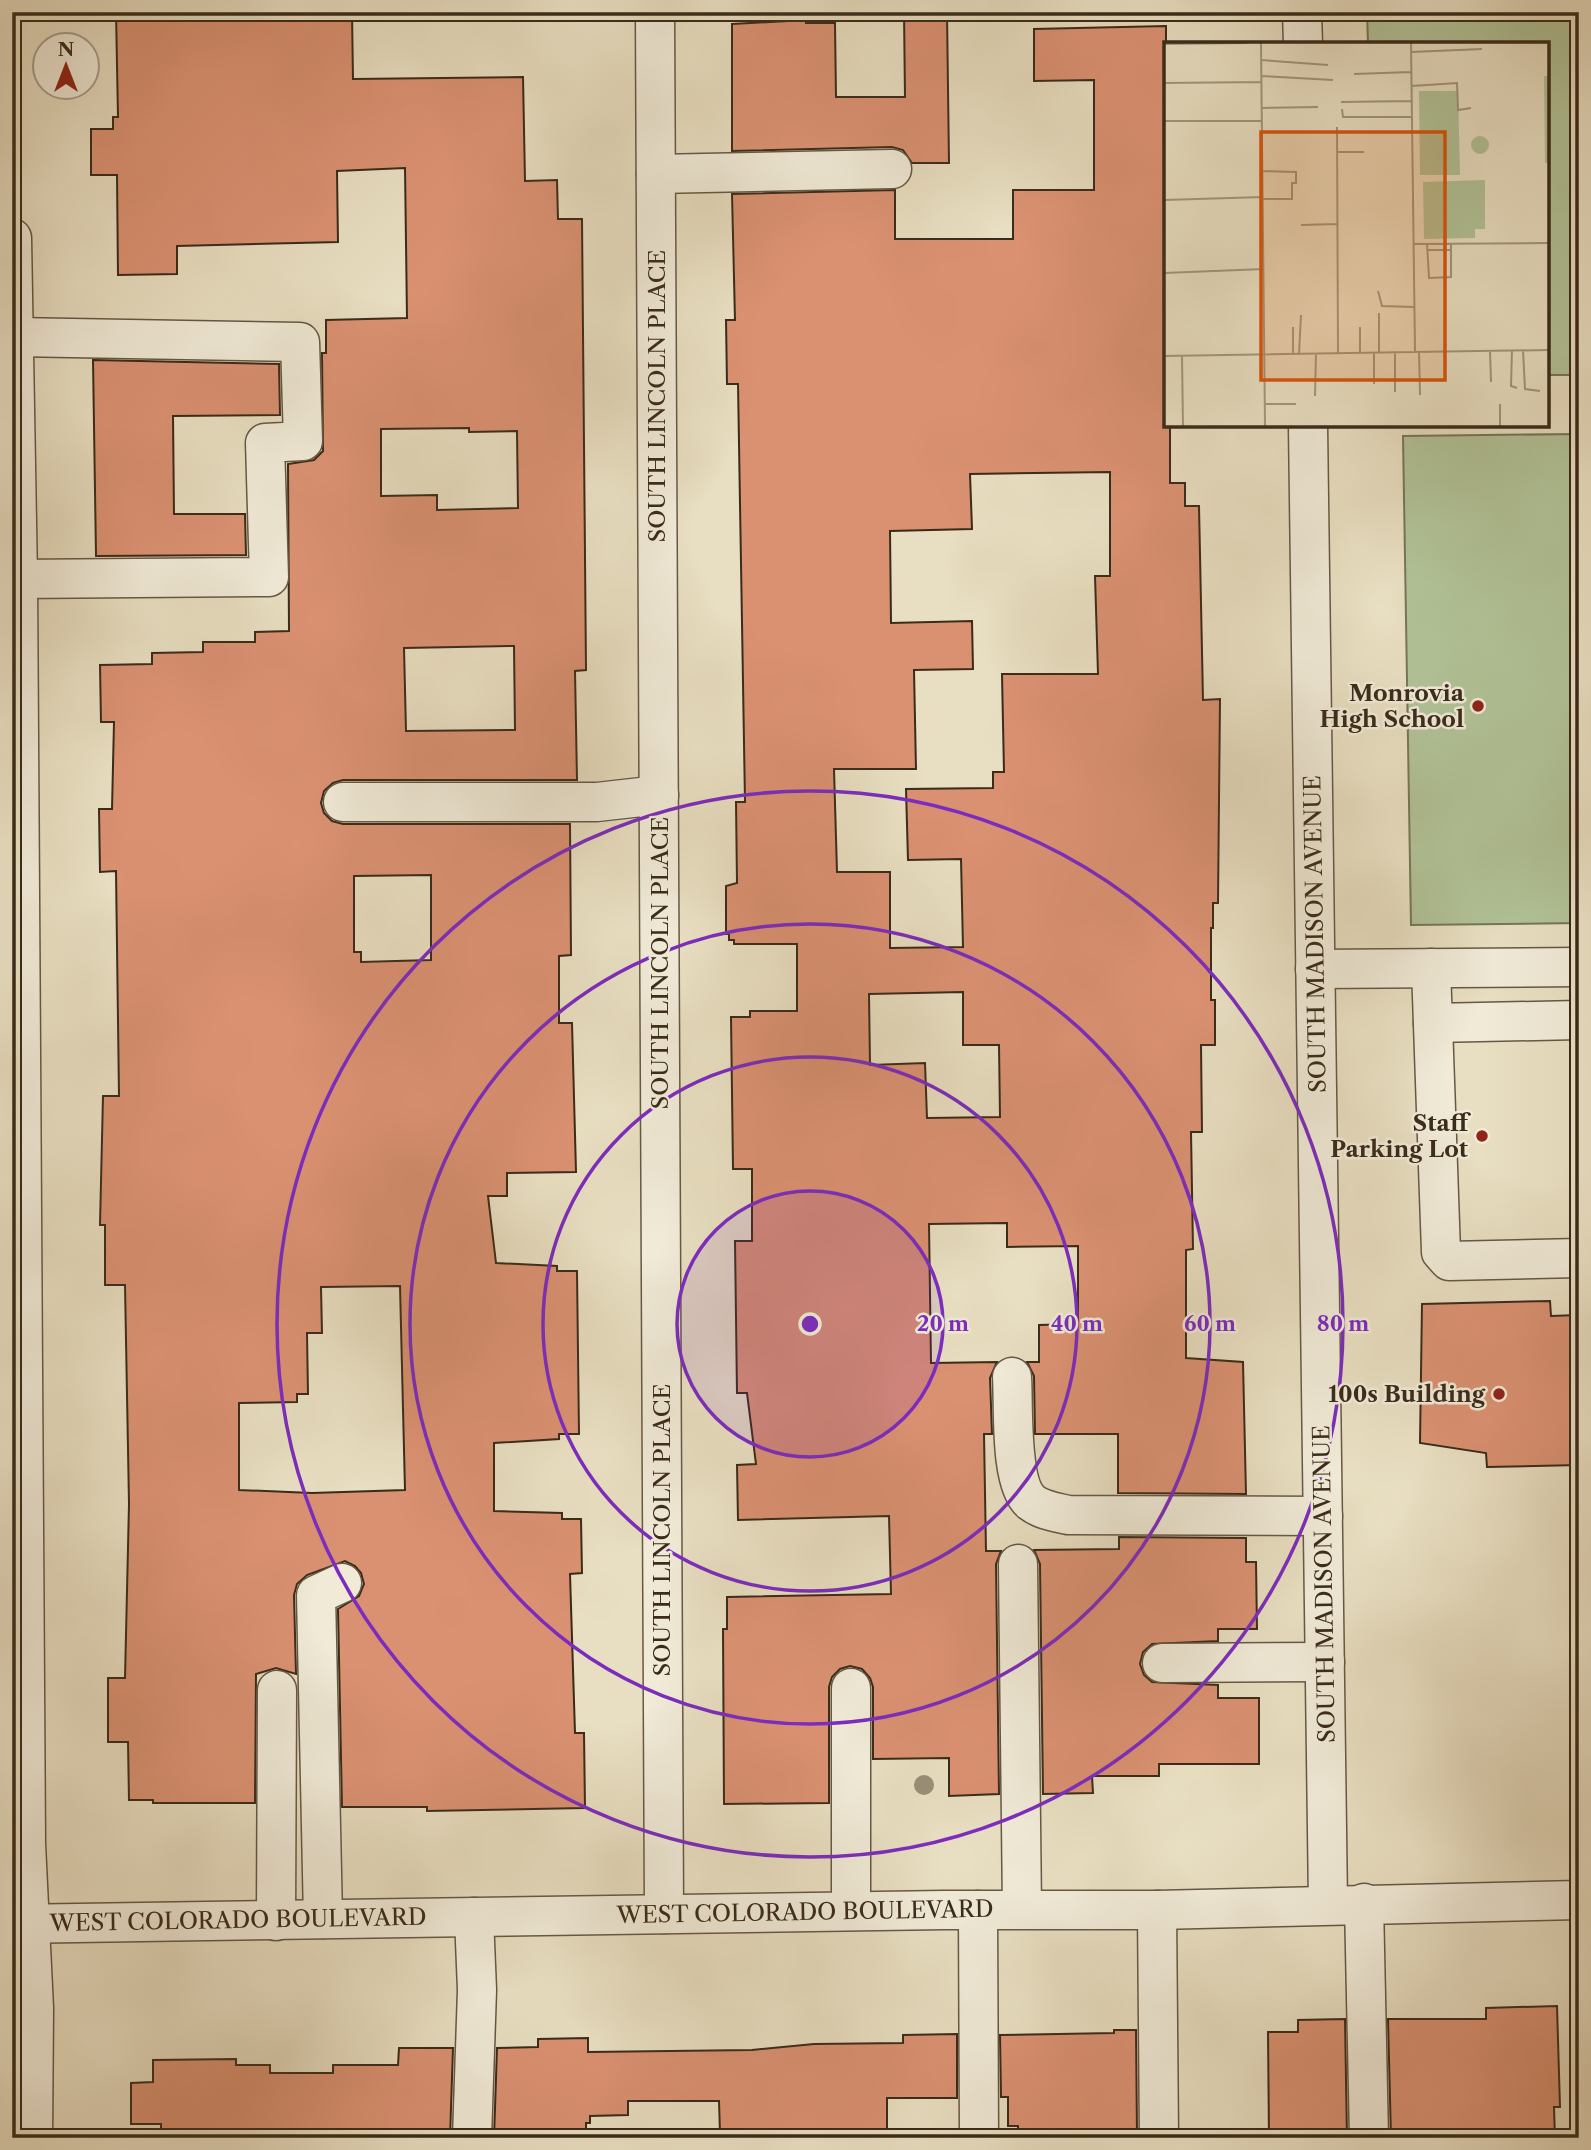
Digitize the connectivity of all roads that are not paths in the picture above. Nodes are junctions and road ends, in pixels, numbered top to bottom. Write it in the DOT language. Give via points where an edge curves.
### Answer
graph roads {
  1 [pos="655,12"];
  2 [pos="1303,12"];
  3 [pos="1303,42"];
  4 [pos="892,169"];
  5 [pos="656,174"];
  6 [pos="12,238"];
  7 [pos="14,337"];
  8 [pos="1308,427"];
  9 [pos="16,571"];
  10 [pos="659,795"];
  11 [pos="343,802"];
  12 [pos="1579,967"];
  13 [pos="1432,968"];
  14 [pos="1315,969"];
  15 [pos="1579,1020"];
  16 [pos="1433,1023"];
  17 [pos="16,1187"];
  18 [pos="1579,1258"];
  19 [pos="1012,1377"];
  20 [pos="1323,1516"];
  21 [pos="1018,1564"];
  22 [pos="342,1583"];
  23 [pos="1325,1662"];
  24 [pos="1162,1664"];
  25 [pos="851,1688"];
  26 [pos="277,1690"];
  27 [pos="1579,1900"];
  28 [pos="1346,1903"];
  29 [pos="1022,1909"];
  30 [pos="978,1910"];
  31 [pos="1157,1910"];
  32 [pos="851,1911"];
  33 [pos="664,1914"];
  34 [pos="474,1917"];
  35 [pos="323,1919"];
  36 [pos="276,1921"];
  37 [pos="22,1924"];
  38 [pos="33,2138"];
  39 [pos="472,2138"];
  40 [pos="979,2138"];
  41 [pos="1159,2138"];
  42 [pos="1369,2138"];
  1 -- 5 [label="street, SOUTH LINCOLN PLACE"];
  2 -- 3 [label="street"];
  4 -- 5 [label="street"];
  5 -- 10 [label="street, SOUTH LINCOLN PLACE"];
  6 -- 7 [label="street"];
  7 -- 9 [label="street"];
  7 -- 9 [label="street" via="300,342 303,441 265,443 269,577"];
  8 -- 14 [label="street, SOUTH MADISON AVENUE"];
  9 -- 17 [label="street"];
  10 -- 11 [label="street" via="597,802"];
  10 -- 33 [label="street, SOUTH LINCOLN PLACE"];
  12 -- 13 [label="street"];
  13 -- 14 [label="street"];
  13 -- 16 [label="street"];
  14 -- 20 [label="street, SOUTH MADISON AVENUE"];
  15 -- 16 [label="street"];
  16 -- 18 [label="street" via="1441,1252 1449,1261"];
  17 -- 37 [label="street" via="26,1844"];
  19 -- 20 [label="street" via="1017,1476 1029,1501 1047,1510 1068,1515"];
  20 -- 23 [label="street, SOUTH MADISON AVENUE"];
  21 -- 29 [label="street"];
  22 -- 35 [label="street" via="316,1595"];
  23 -- 24 [label="street"];
  23 -- 28 [label="street, SOUTH MADISON AVENUE"];
  25 -- 32 [label="street"];
  26 -- 36 [label="street"];
  27 -- 28 [label="street, WEST COLORADO BOULEVARD"];
  28 -- 31 [label="street, WEST COLORADO BOULEVARD"];
  28 -- 42 [label="street, SOUTH MADISON AVENUE"];
  29 -- 30 [label="street, WEST COLORADO BOULEVARD"];
  29 -- 31 [label="street, WEST COLORADO BOULEVARD"];
  30 -- 32 [label="street, WEST COLORADO BOULEVARD"];
  30 -- 40 [label="street"];
  31 -- 41 [label="street"];
  32 -- 33 [label="street, WEST COLORADO BOULEVARD"];
  33 -- 34 [label="street, WEST COLORADO BOULEVARD"];
  34 -- 35 [label="street, WEST COLORADO BOULEVARD"];
  34 -- 39 [label="street" via="477,1990"];
  35 -- 36 [label="street, WEST COLORADO BOULEVARD"];
  36 -- 37 [label="street, WEST COLORADO BOULEVARD"];
  37 -- 38 [label="street"];
}
